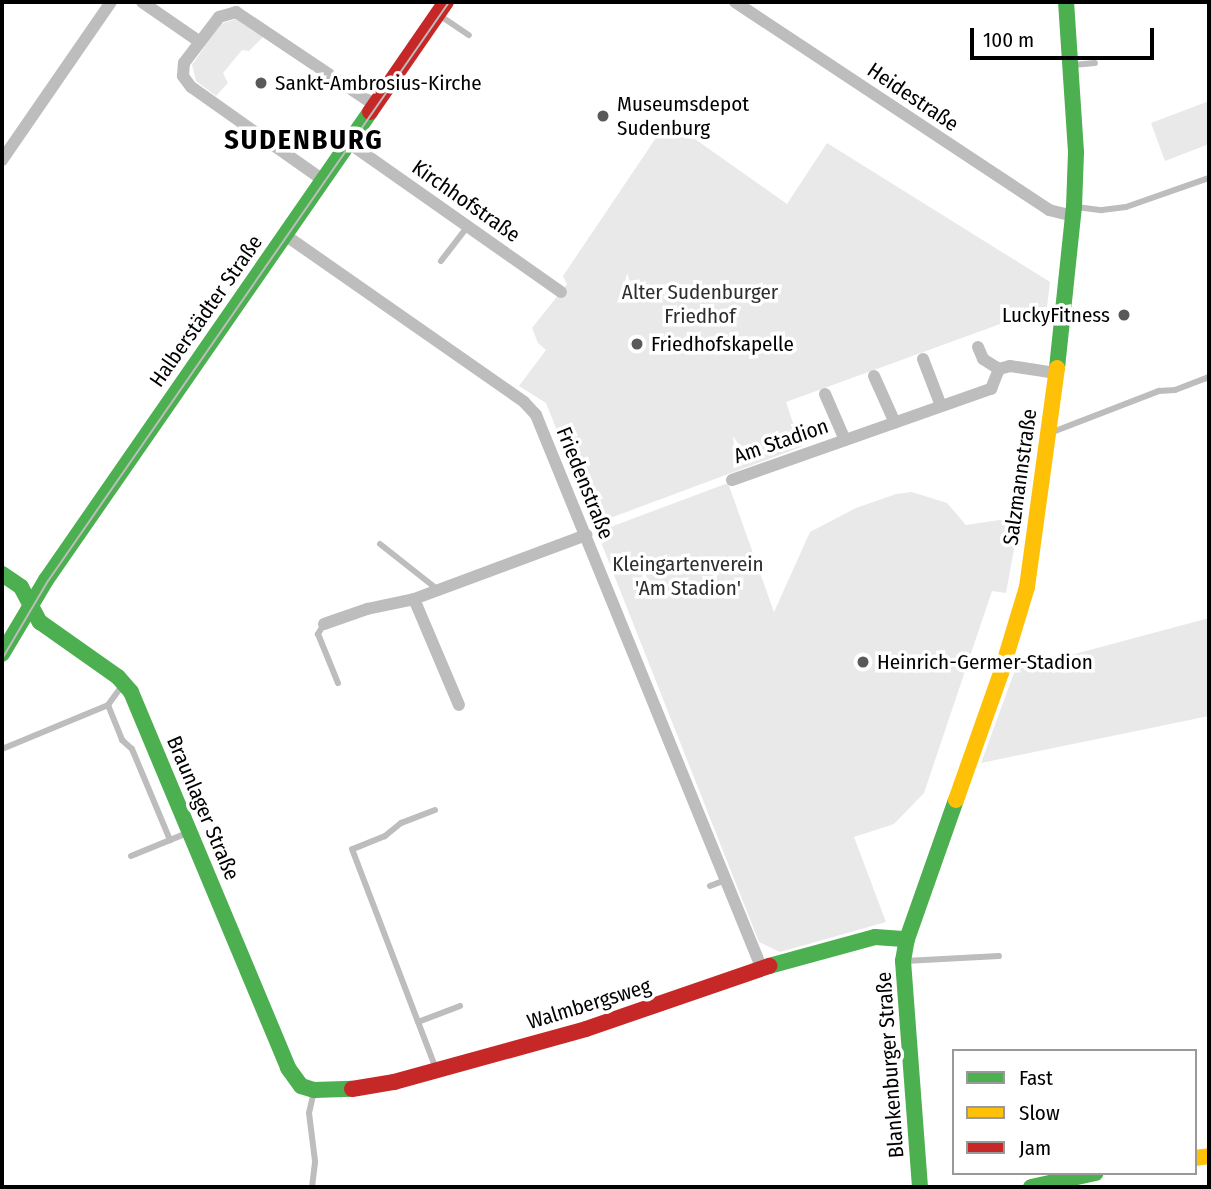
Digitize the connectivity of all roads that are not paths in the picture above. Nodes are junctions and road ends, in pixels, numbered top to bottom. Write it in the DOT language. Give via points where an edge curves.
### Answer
graph roads {
  1 [pos="111,2"];
  2 [pos="142,2"];
  3 [pos="735,2"];
  4 [pos="1066,2"];
  5 [pos="442,8"];
  6 [pos="469,35"];
  7 [pos="200,42"];
  8 [pos="1095,63"];
  9 [pos="1071,65"];
  10 [pos="375,105"];
  11 [pos="349,143"];
  12 [pos="2,160"];
  13 [pos="1209,178"];
  14 [pos="323,180"];
  15 [pos="1074,211"];
  16 [pos="468,226"];
  17 [pos="285,235"];
  18 [pos="441,261"];
  19 [pos="561,292"];
  20 [pos="978,347"];
  21 [pos="923,359"];
  22 [pos="999,369"];
  23 [pos="1056,373"];
  24 [pos="874,376"];
  25 [pos="1209,377"];
  26 [pos="825,394"];
  27 [pos="941,406"];
  28 [pos="895,423"];
  29 [pos="1048,433"];
  30 [pos="845,440"];
  31 [pos="732,479"];
  32 [pos="586,535"];
  33 [pos="380,544"];
  34 [pos="2,574"];
  35 [pos="439,590"];
  36 [pos="414,599"];
  37 [pos="31,603"];
  38 [pos="324,624"];
  39 [pos="3,650"];
  40 [pos="125,683"];
  41 [pos="338,683"];
  42 [pos="108,705"];
  43 [pos="459,705"];
  44 [pos="2,749"];
  45 [pos="435,810"];
  46 [pos="190,832"];
  47 [pos="170,840"];
  48 [pos="131,856"];
  49 [pos="726,880"];
  50 [pos="710,886"];
  51 [pos="907,939"];
  52 [pos="999,956"];
  53 [pos="903,961"];
  54 [pos="762,969"];
  55 [pos="460,1006"];
  56 [pos="418,1022"];
  57 [pos="437,1070"];
  58 [pos="314,1090"];
  59 [pos="1087,1175"];
  60 [pos="312,1187"];
  61 [pos="920,1187"];
  62 [pos="1031,1187"];
  1 -- 12 [label="street"];
  2 -- 7 [label="street"];
  3 -- 15 [label="street, Heidestraße" via="1049,210"];
  4 -- 9 [label="street, Salzmannstraße"];
  5 -- 6 [label="lane"];
  5 -- 10 [label="street, Halberstädter Straße"];
  7 -- 10 [label="street" via="219,17 239,13"];
  7 -- 14 [label="street" via="183,66 187,83"];
  8 -- 9 [label="lane"];
  9 -- 15 [label="street, Salzmannstraße"];
  10 -- 11 [label="street, Halberstädter Straße"];
  11 -- 14 [label="street, Halberstädter Straße"];
  11 -- 16 [label="street, Kirchhofstraße"];
  13 -- 15 [label="lane" via="1126,207"];
  14 -- 17 [label="street, Halberstädter Straße"];
  15 -- 23 [label="street, Salzmannstraße"];
  16 -- 18 [label="lane"];
  16 -- 19 [label="street, Kirchhofstraße"];
  17 -- 32 [label="street, Friedenstraße" via="532,409"];
  17 -- 37 [label="street, Halberstädter Straße"];
  20 -- 22 [label="street" via="983,359"];
  21 -- 27 [label="street"];
  22 -- 23 [label="street" via="1010,366"];
  22 -- 27 [label="street, Am Stadion" via="991,389"];
  23 -- 29 [label="street, Salzmannstraße"];
  24 -- 28 [label="street"];
  25 -- 29 [label="lane"];
  26 -- 30 [label="street, Am Stadion"];
  27 -- 28 [label="street, Am Stadion"];
  28 -- 30 [label="street, Am Stadion"];
  29 -- 51 [label="street, Salzmannstraße" via="1027,587"];
  30 -- 31 [label="street, Am Stadion"];
  32 -- 35 [label="street"];
  32 -- 49 [label="street, Friedenstraße"];
  33 -- 35 [label="lane"];
  34 -- 37 [label="street" via="20,587"];
  35 -- 36 [label="street"];
  36 -- 38 [label="street"];
  36 -- 43 [label="street"];
  37 -- 39 [label="street, Halberstädter Straße"];
  37 -- 40 [label="street" via="40,622"];
  38 -- 41 [label="lane" via="318,634"];
  40 -- 42 [label="lane"];
  40 -- 46 [label="street, Braunlager Straße"];
  42 -- 44 [label="lane"];
  42 -- 47 [label="lane"];
  45 -- 56 [label="lane" via="352,849"];
  46 -- 47 [label="lane"];
  46 -- 58 [label="street, Braunlager Straße" via="288,1068 296,1082"];
  47 -- 48 [label="lane"];
  49 -- 50 [label="lane"];
  49 -- 54 [label="street, Friedenstraße"];
  51 -- 53 [label="street, Blankenburger Straße"];
  51 -- 54 [label="street, Walmbergsweg" via="869,938"];
  52 -- 53 [label="lane"];
  53 -- 61 [label="street, Blankenburger Straße"];
  54 -- 57 [label="street, Walmbergsweg" via="586,1029"];
  55 -- 56 [label="lane"];
  56 -- 57 [label="lane"];
  57 -- 58 [label="street, Walmbergsweg" via="373,1086"];
  58 -- 60 [label="lane" via="309,1113 315,1161"];
  59 -- 62 [label="street"];
}
